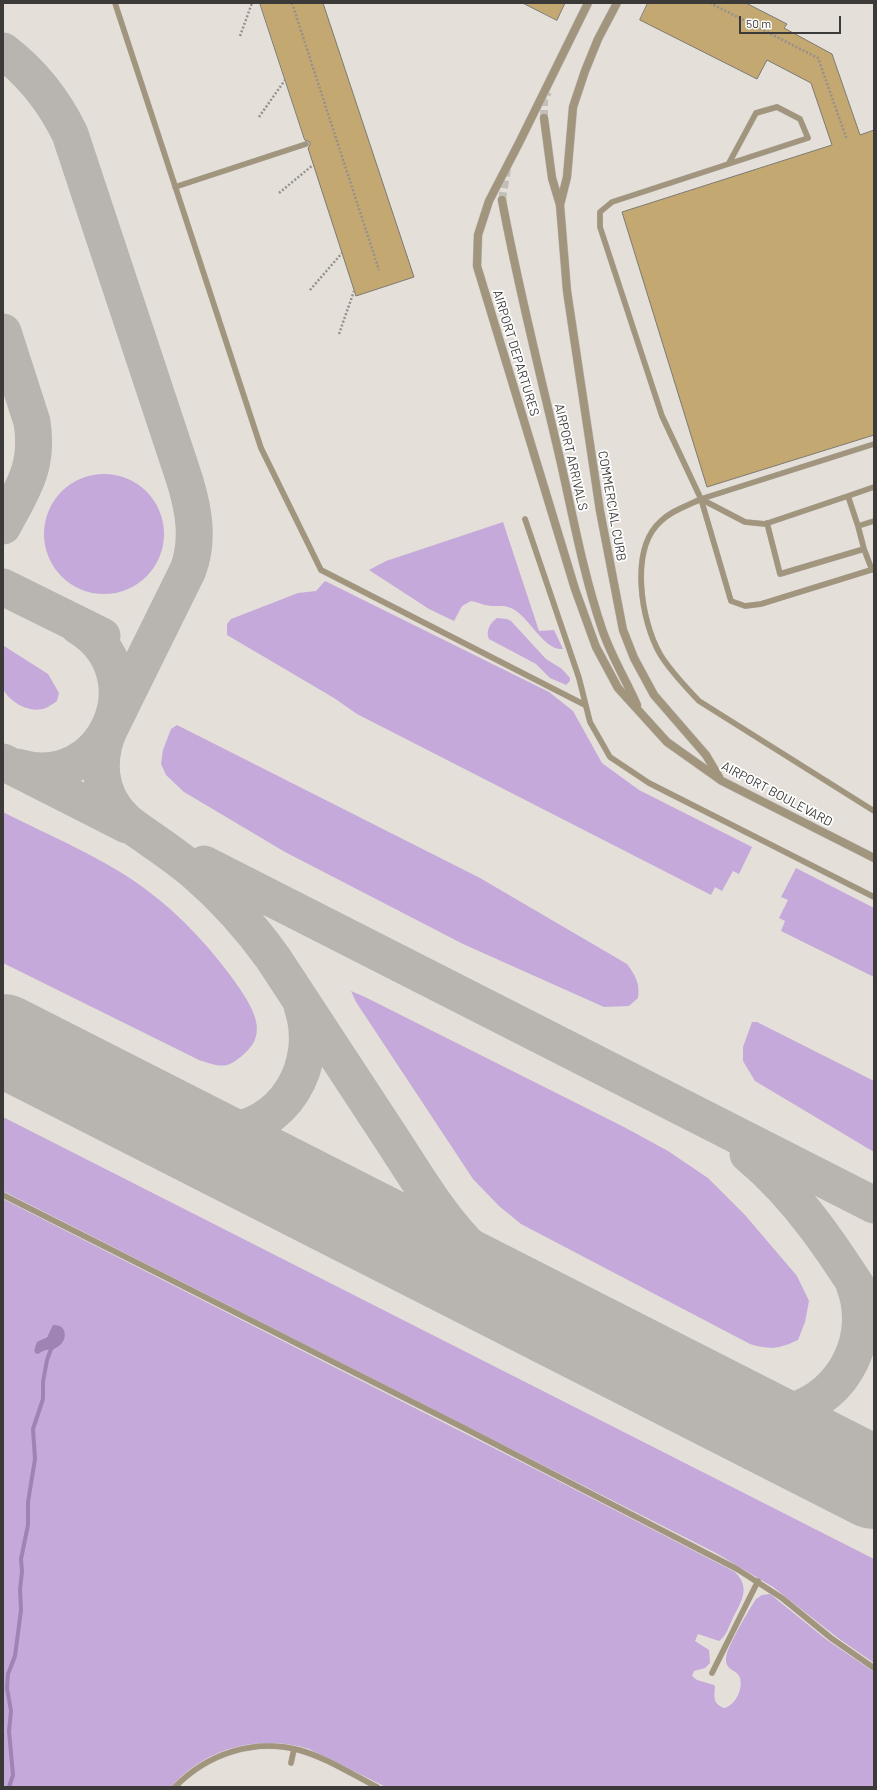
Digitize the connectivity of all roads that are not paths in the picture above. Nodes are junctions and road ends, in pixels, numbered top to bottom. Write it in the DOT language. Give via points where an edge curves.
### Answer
graph roads {
  1 [pos="115,3"];
  2 [pos="588,3"];
  3 [pos="617,3"];
  4 [pos="544,118"];
  5 [pos="306,144"];
  6 [pos="729,163"];
  7 [pos="175,187"];
  8 [pos="502,200"];
  9 [pos="560,205"];
  10 [pos="874,444"];
  11 [pos="874,487"];
  12 [pos="848,496"];
  13 [pos="701,499"];
  14 [pos="525,519"];
  15 [pos="874,522"];
  16 [pos="767,523"];
  17 [pos="858,526"];
  18 [pos="864,549"];
  19 [pos="873,569"];
  20 [pos="586,705"];
  21 [pos="640,712"];
  22 [pos="722,781"];
  23 [pos="874,811"];
  24 [pos="874,858"];
  25 [pos="874,897"];
  26 [pos="3,1195"];
  27 [pos="758,1581"];
  28 [pos="874,1668"];
  29 [pos="712,1673"];
  30 [pos="294,1749"];
  31 [pos="290,1763"];
  32 [pos="176,1787"];
  33 [pos="377,1787"];
  1 -- 7 [label="lane"];
  2 -- 21 [label="street, AIRPORT DEPARTURES" via="488,200 478,235 477,266 575,588 596,647 618,688"];
  3 -- 9 [label="street, COMMERCIAL CURB" via="598,39 573,107 567,177"];
  4 -- 9 [label="street, COMMERCIAL CURB" via="552,178"];
  5 -- 7 [label="lane"];
  6 -- 6 [label="lane" via="808,138 800,119 777,107 756,113"];
  6 -- 13 [label="lane" via="612,202 600,212 600,227 662,416"];
  7 -- 20 [label="lane" via="261,448 321,570"];
  8 -- 21 [label="street, AIRPORT ARRIVALS" via="581,554 602,629"];
  9 -- 22 [label="street, COMMERCIAL CURB" via="567,291 581,390 600,511 623,630 634,658 654,694 706,754"];
  10 -- 13 [label="lane"];
  11 -- 12 [label="lane"];
  12 -- 16 [label="lane"];
  12 -- 17 [label="lane"];
  13 -- 16 [label="lane" via="745,522"];
  13 -- 19 [label="lane" via="731,601 745,606 761,604"];
  13 -- 23 [label="lane" via="673,511 659,521 643,552 643,601 649,627 660,654 699,701"];
  14 -- 20 [label="lane"];
  15 -- 17 [label="lane"];
  16 -- 18 [label="lane" via="780,574"];
  17 -- 18 [label="lane"];
  18 -- 19 [label="lane"];
  20 -- 25 [label="lane" via="590,722 610,757 628,770"];
  21 -- 22 [label="street, AIRPORT BOULEVARD" via="668,742"];
  22 -- 24 [label="street, AIRPORT BOULEVARD"];
  26 -- 27 [label="lane" via="471,1432"];
  27 -- 28 [label="lane"];
  27 -- 29 [label="lane"];
  30 -- 31 [label="lane"];
  30 -- 32 [label="lane" via="264,1747 228,1753 195,1770"];
  30 -- 33 [label="lane" via="322,1759"];
}
